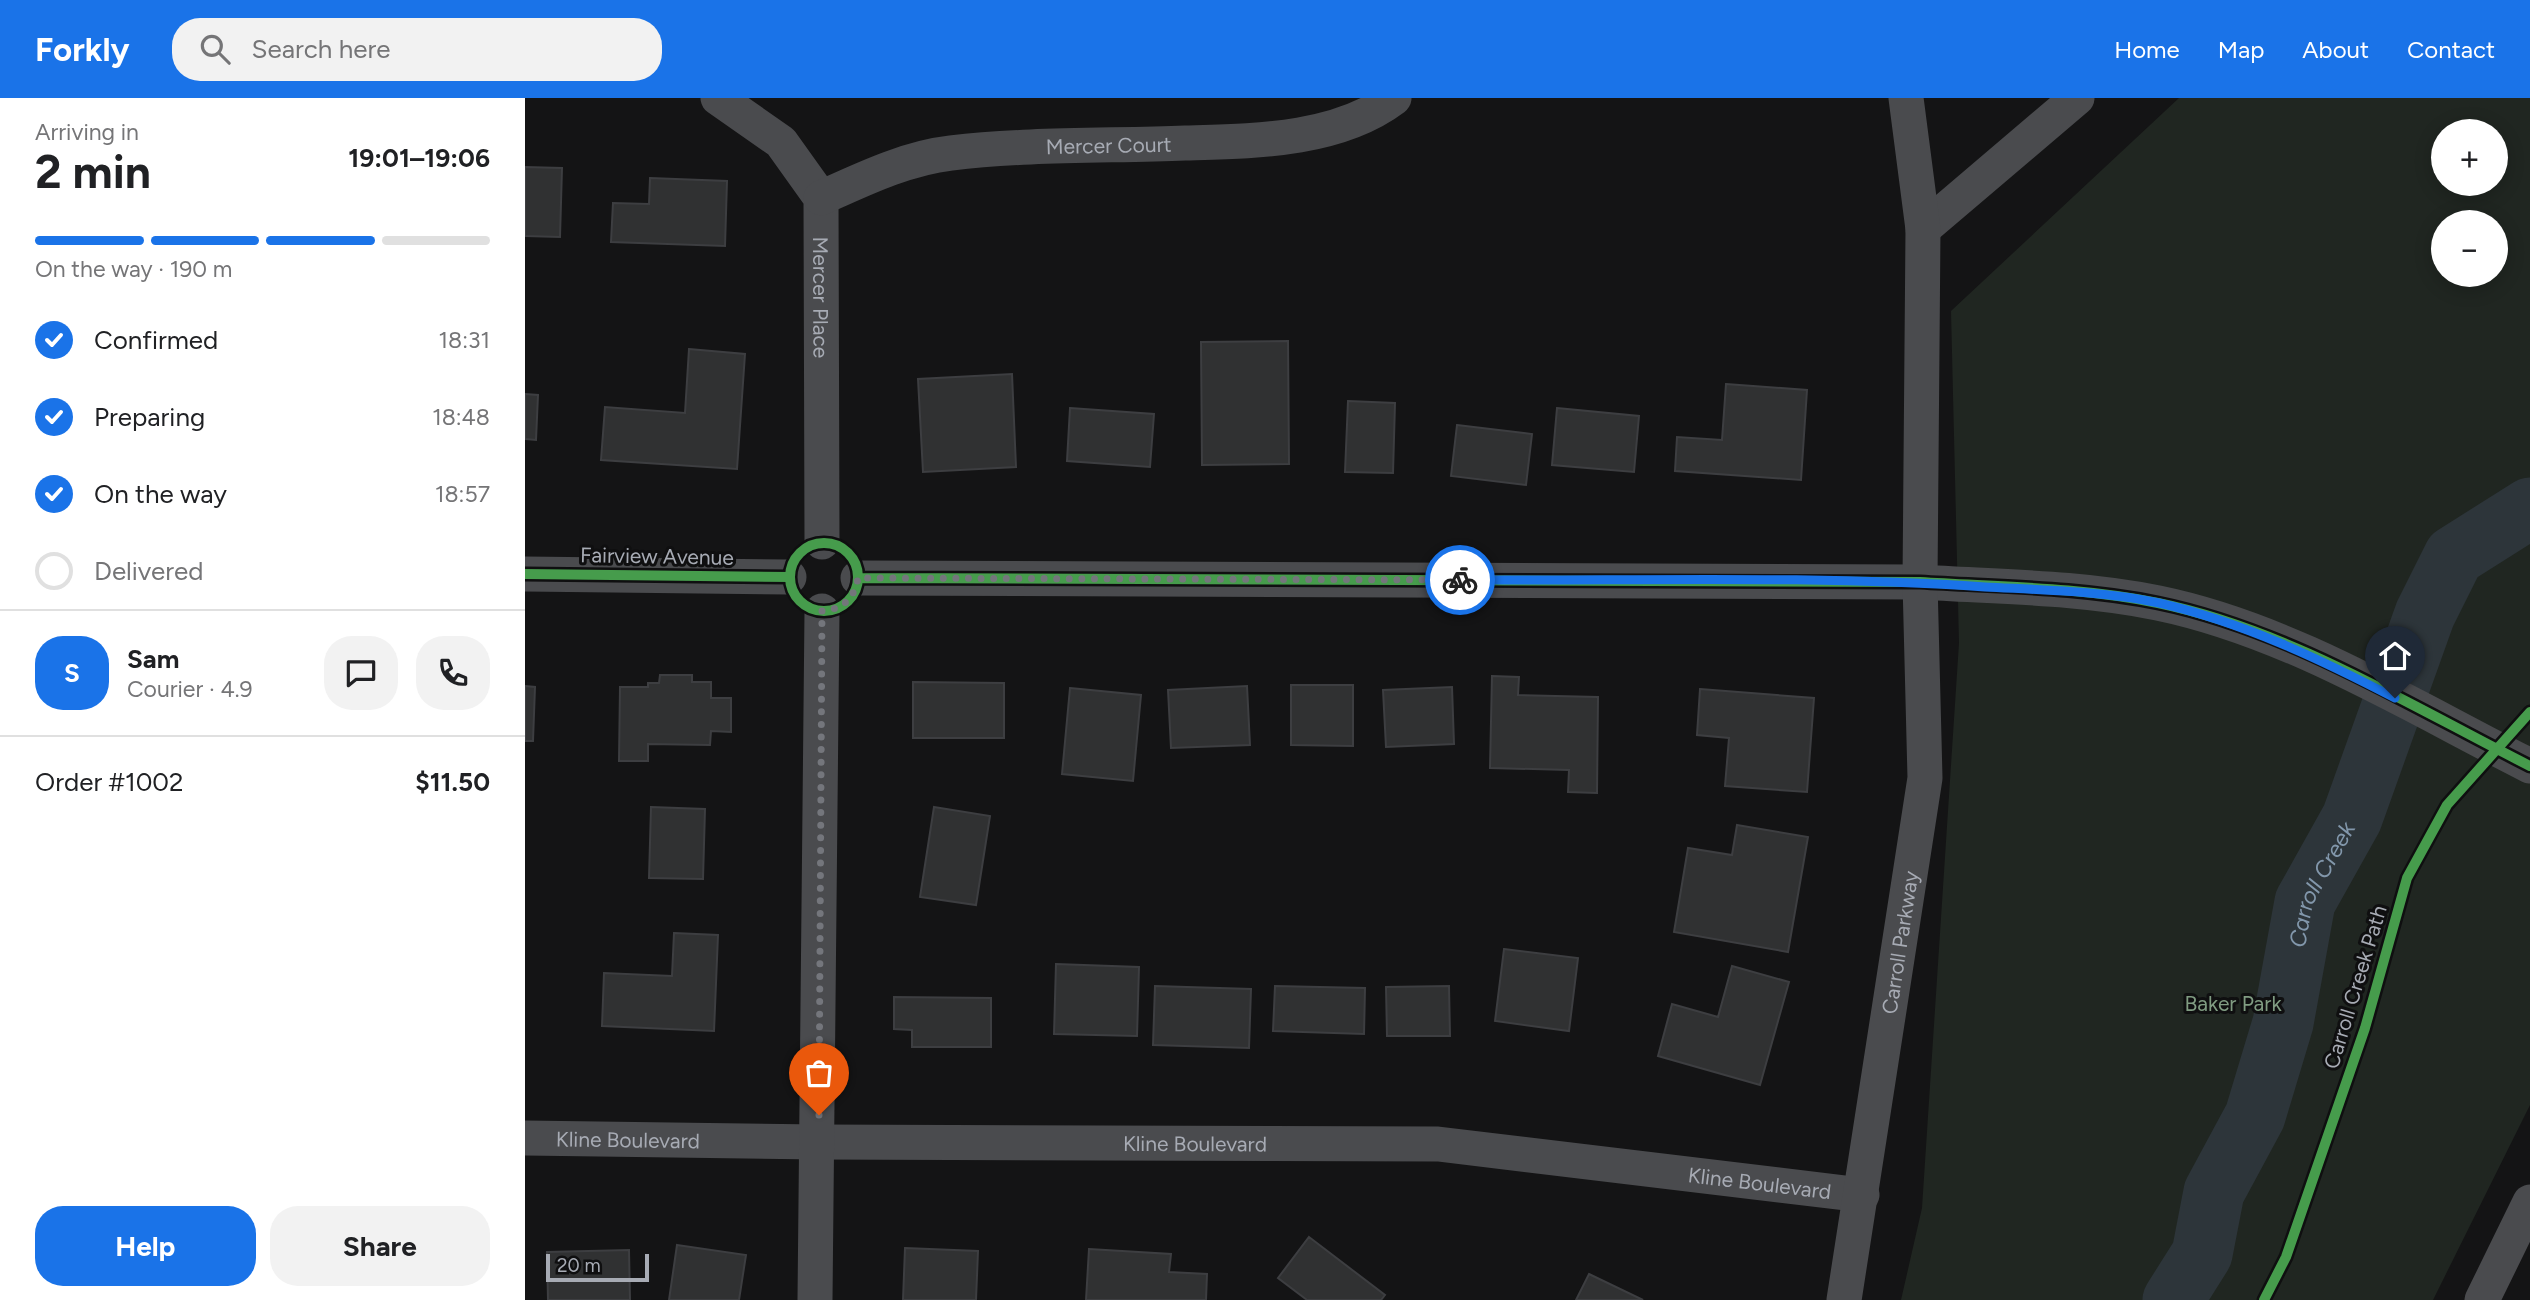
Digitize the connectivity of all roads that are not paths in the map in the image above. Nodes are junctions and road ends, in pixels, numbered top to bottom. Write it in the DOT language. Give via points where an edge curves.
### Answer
graph roads {
  1 [pos="718,98"];
  2 [pos="1394,98"];
  3 [pos="1906,98"];
  4 [pos="2077,98"];
  5 [pos="821,198"];
  6 [pos="1923,229"];
  7 [pos="822,542"];
  8 [pos="525,574"];
  9 [pos="789,577"];
  10 [pos="858,578"];
  11 [pos="1920,582"];
  12 [pos="822,611"];
  13 [pos="2530,766"];
  14 [pos="525,1138"];
  15 [pos="819,1142"];
  16 [pos="1862,1195"];
  17 [pos="2530,1202"];
  18 [pos="815,1300"];
  19 [pos="1844,1300"];
  20 [pos="2482,1300"];
  1 -- 5 [label="street" via="781,142"];
  2 -- 5 [label="street, Mercer Court" via="1341,126 1250,141 949,153 898,166"];
  3 -- 6 [label="street, Carroll Parkway"];
  4 -- 6 [label="street"];
  5 -- 7 [label="street, Mercer Place"];
  6 -- 11 [label="street, Carroll Parkway"];
  7 -- 9 [label="street" via="795,557"];
  7 -- 10 [label="street" via="843,549 857,567"];
  8 -- 9 [label="street, Fairview Avenue"];
  9 -- 12 [label="street" via="795,597"];
  10 -- 11 [label="street"];
  10 -- 12 [label="street" via="843,606"];
  11 -- 13 [label="street" via="2088,593 2158,603 2247,631 2351,675"];
  11 -- 16 [label="street, Carroll Parkway" via="1925,778"];
  12 -- 15 [label="street"];
  14 -- 15 [label="street, Kline Boulevard"];
  15 -- 16 [label="street, Kline Boulevard" via="1438,1144"];
  15 -- 18 [label="street"];
  16 -- 19 [label="street, Carroll Parkway"];
  17 -- 20 [label="street"];
}
